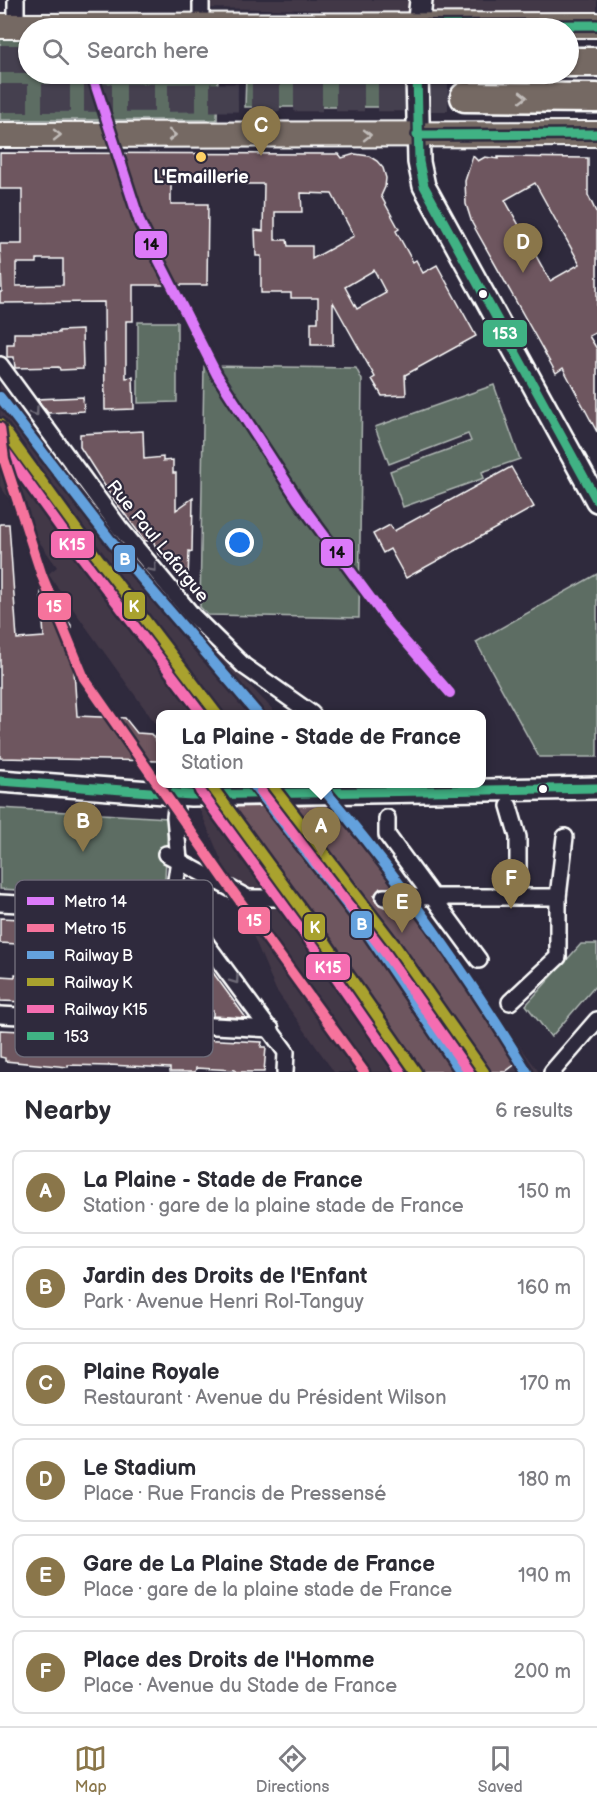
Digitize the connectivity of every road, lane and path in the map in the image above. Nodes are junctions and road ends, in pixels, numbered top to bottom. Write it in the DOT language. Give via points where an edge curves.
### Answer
graph roads {
  1 [pos="16,0"];
  2 [pos="201,0"];
  3 [pos="421,0"];
  4 [pos="201,18"];
  5 [pos="419,18"];
  6 [pos="579,25"];
  7 [pos="597,25"];
  8 [pos="8,26"];
  9 [pos="579,62"];
  10 [pos="597,62"];
  11 [pos="417,84"];
  12 [pos="465,97"];
  13 [pos="597,98"];
  14 [pos="597,134"];
  15 [pos="0,135"];
  16 [pos="417,135"];
  17 [pos="0,365"];
  18 [pos="597,501"];
  19 [pos="306,710"];
  20 [pos="0,782"];
  21 [pos="344,788"];
  22 [pos="597,788"];
  23 [pos="509,806"];
  24 [pos="176,808"];
  25 [pos="387,818"];
  26 [pos="565,837"];
  27 [pos="173,857"];
  28 [pos="173,880"];
  29 [pos="384,897"];
  30 [pos="518,897"];
  31 [pos="558,897"];
  32 [pos="281,898"];
  33 [pos="433,898"];
  34 [pos="0,903"];
  35 [pos="15,904"];
  36 [pos="213,952"];
  37 [pos="479,960"];
  38 [pos="510,1002"];
  39 [pos="0,1015"];
  40 [pos="15,1016"];
  41 [pos="597,1020"];
  42 [pos="213,1026"];
  43 [pos="271,1029"];
  44 [pos="555,1071"];
  45 [pos="285,1072"];
  1 -- 8 [label="street"];
  2 -- 4 [label="street"];
  3 -- 5 [label="street"];
  6 -- 7 [label="main road"];
  9 -- 10 [label="highway"];
  11 -- 16 [label="street"];
  12 -- 13 [label="highway, one-way"];
  14 -- 16 [label="main road"];
  15 -- 16 [label="main road, one-way"];
  16 -- 18 [label="street" via="424,186"];
  17 -- 19 [label="street, Rue Paul Lafargue, one-way" via="119,528 194,616 244,666"];
  20 -- 21 [label="street" via="191,795"];
  21 -- 22 [label="street"];
  23 -- 30 [label="street" via="518,837"];
  24 -- 27 [label="street"];
  25 -- 33 [label="street" via="387,835"];
  26 -- 31 [label="street"];
  27 -- 28 [label="street"];
  27 -- 32 [label="street" via="248,898"];
  29 -- 33 [label="street"];
  30 -- 31 [label="street"];
  30 -- 33 [label="street"];
  31 -- 38 [label="street" via="558,957"];
  33 -- 37 [label="street"];
  34 -- 35 [label="street, one-way"];
  36 -- 43 [label="street, one-way"];
  39 -- 40 [label="street"];
  41 -- 44 [label="street"];
  42 -- 43 [label="street"];
  43 -- 45 [label="street" via="286,1052"];
}
